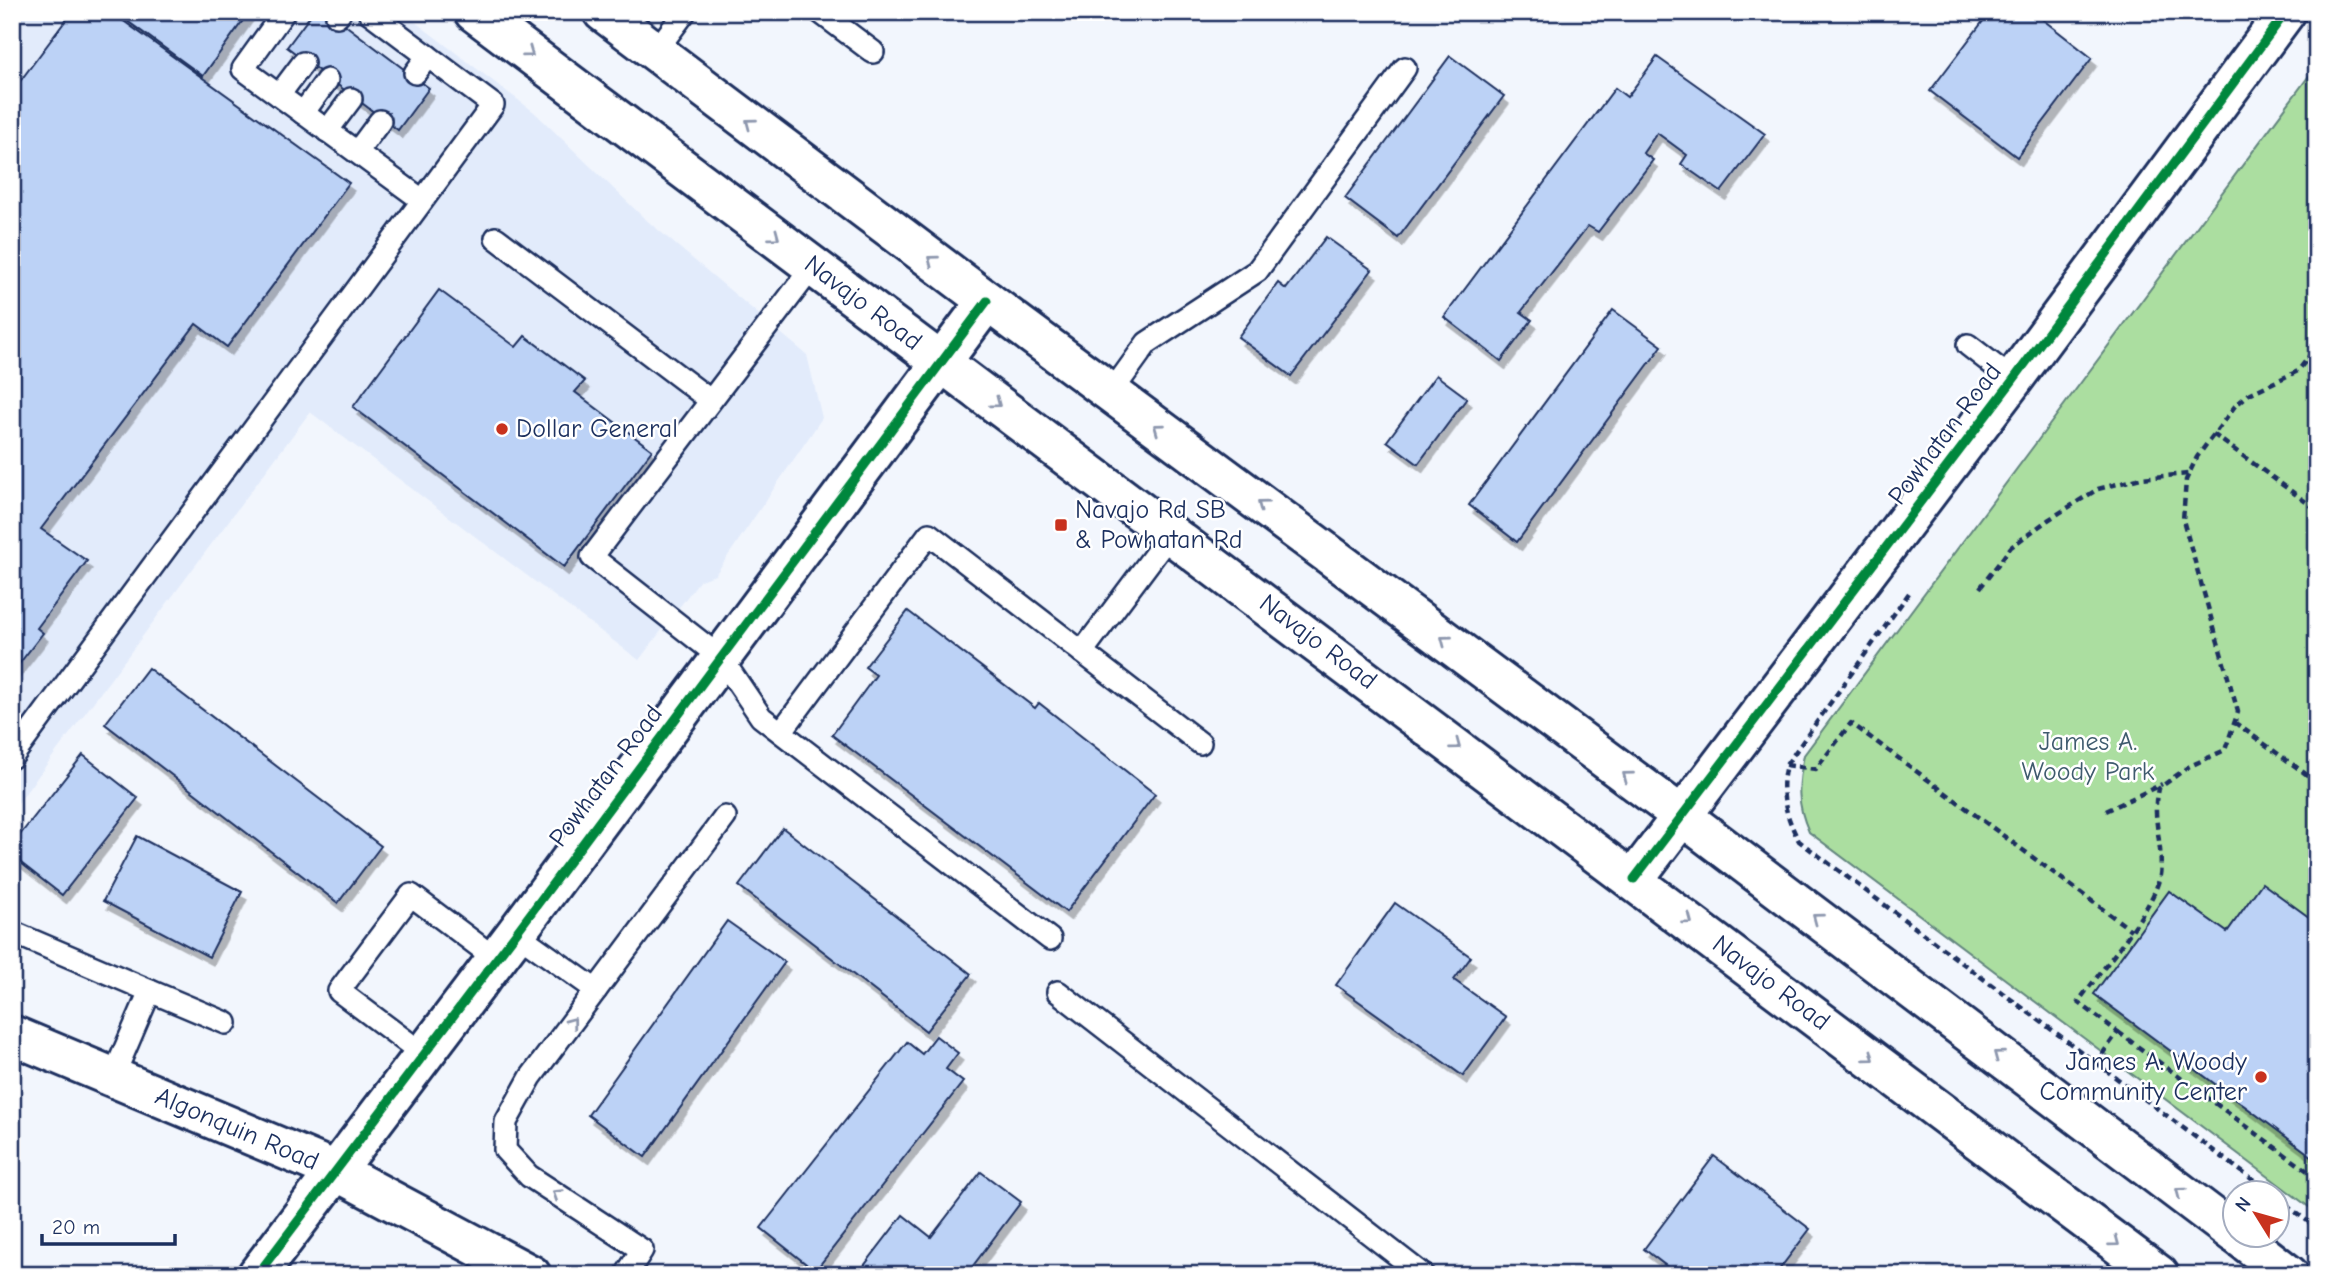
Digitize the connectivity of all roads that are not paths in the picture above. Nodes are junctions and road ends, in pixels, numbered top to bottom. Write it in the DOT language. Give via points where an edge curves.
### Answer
graph roads {
  1 [pos="284,12"];
  2 [pos="474,12"];
  3 [pos="603,12"];
  4 [pos="685,12"];
  5 [pos="820,12"];
  6 [pos="2286,12"];
  7 [pos="369,21"];
  8 [pos="655,52"];
  9 [pos="873,52"];
  10 [pos="428,55"];
  11 [pos="303,63"];
  12 [pos="1405,68"];
  13 [pos="415,73"];
  14 [pos="327,80"];
  15 [pos="279,95"];
  16 [pos="351,99"];
  17 [pos="303,113"];
  18 [pos="380,121"];
  19 [pos="327,131"];
  20 [pos="357,152"];
  21 [pos="422,201"];
  22 [pos="496,238"];
  23 [pos="814,265"];
  24 [pos="987,301"];
  25 [pos="1968,345"];
  26 [pos="942,362"];
  27 [pos="2013,380"];
  28 [pos="1111,393"];
  29 [pos="710,400"];
  30 [pos="1171,533"];
  31 [pos="1082,652"];
  32 [pos="721,658"];
  33 [pos="781,732"];
  34 [pos="1200,743"];
  35 [pos="12,757"];
  36 [pos="1682,816"];
  37 [pos="724,817"];
  38 [pos="1634,879"];
  39 [pos="12,932"];
  40 [pos="1049,939"];
  41 [pos="506,946"];
  42 [pos="596,990"];
  43 [pos="150,991"];
  44 [pos="1058,992"];
  45 [pos="226,1023"];
  46 [pos="12,1035"];
  47 [pos="423,1054"];
  48 [pos="113,1077"];
  49 [pos="334,1170"];
  50 [pos="2220,1223"];
  51 [pos="2254,1248"];
  52 [pos="257,1275"];
  53 [pos="531,1275"];
  54 [pos="626,1275"];
  55 [pos="1423,1275"];
  56 [pos="2159,1275"];
  57 [pos="2290,1275"];
  1 -- 15 [label="lane" via="243,69"];
  2 -- 23 [label="main road, Navajo Road, one-way"];
  3 -- 8 [label="main road"];
  4 -- 8 [label="lane"];
  5 -- 9 [label="lane"];
  6 -- 27 [label="main road, Powhatan Road"];
  7 -- 10 [label="lane" via="394,43"];
  24 -- 8 [label="main road, one-way"];
  10 -- 13 [label="lane"];
  10 -- 21 [label="lane" via="493,105"];
  11 -- 15 [label="lane"];
  12 -- 28 [label="lane" via="1257,271 1147,343"];
  14 -- 17 [label="lane"];
  15 -- 17 [label="lane"];
  16 -- 19 [label="lane"];
  17 -- 19 [label="lane"];
  18 -- 20 [label="lane"];
  19 -- 20 [label="lane"];
  20 -- 21 [label="lane"];
  21 -- 35 [label="lane"];
  22 -- 29 [label="lane"];
  23 -- 26 [label="main road, Navajo Road"];
  23 -- 29 [label="lane"];
  24 -- 26 [label="main road, Powhatan Road"];
  24 -- 28 [label="main road"];
  25 -- 27 [label="lane"];
  26 -- 30 [label="main road, Navajo Road, one-way"];
  26 -- 32 [label="main road, Powhatan Road"];
  27 -- 36 [label="main road, Powhatan Road"];
  36 -- 28 [label="main road, one-way"];
  29 -- 32 [label="lane" via="592,557"];
  30 -- 31 [label="lane"];
  30 -- 38 [label="main road, Navajo Road, one-way"];
  31 -- 33 [label="lane" via="929,534"];
  31 -- 34 [label="lane"];
  32 -- 33 [label="lane" via="761,717"];
  32 -- 41 [label="main road, Powhatan Road"];
  33 -- 40 [label="lane"];
  36 -- 38 [label="main road, Powhatan Road"];
  50 -- 36 [label="main road, one-way"];
  37 -- 42 [label="lane"];
  38 -- 56 [label="main road, Navajo Road, one-way"];
  39 -- 43 [label="lane"];
  41 -- 42 [label="lane"];
  41 -- 47 [label="main road, Powhatan Road"];
  41 -- 47 [label="lane" via="411,895 339,991"];
  54 -- 42 [label="lane, one-way" via="642,1250 529,1176 505,1150 506,1122 531,1077"];
  43 -- 45 [label="lane"];
  43 -- 48 [label="lane"];
  44 -- 55 [label="lane"];
  46 -- 48 [label="main road, Algonquin Road"];
  47 -- 49 [label="main road, Powhatan Road"];
  48 -- 49 [label="main road, Algonquin Road"];
  49 -- 52 [label="main road, Powhatan Road"];
  49 -- 53 [label="main road, Algonquin Road"];
  51 -- 57 [label="main road"];
}
